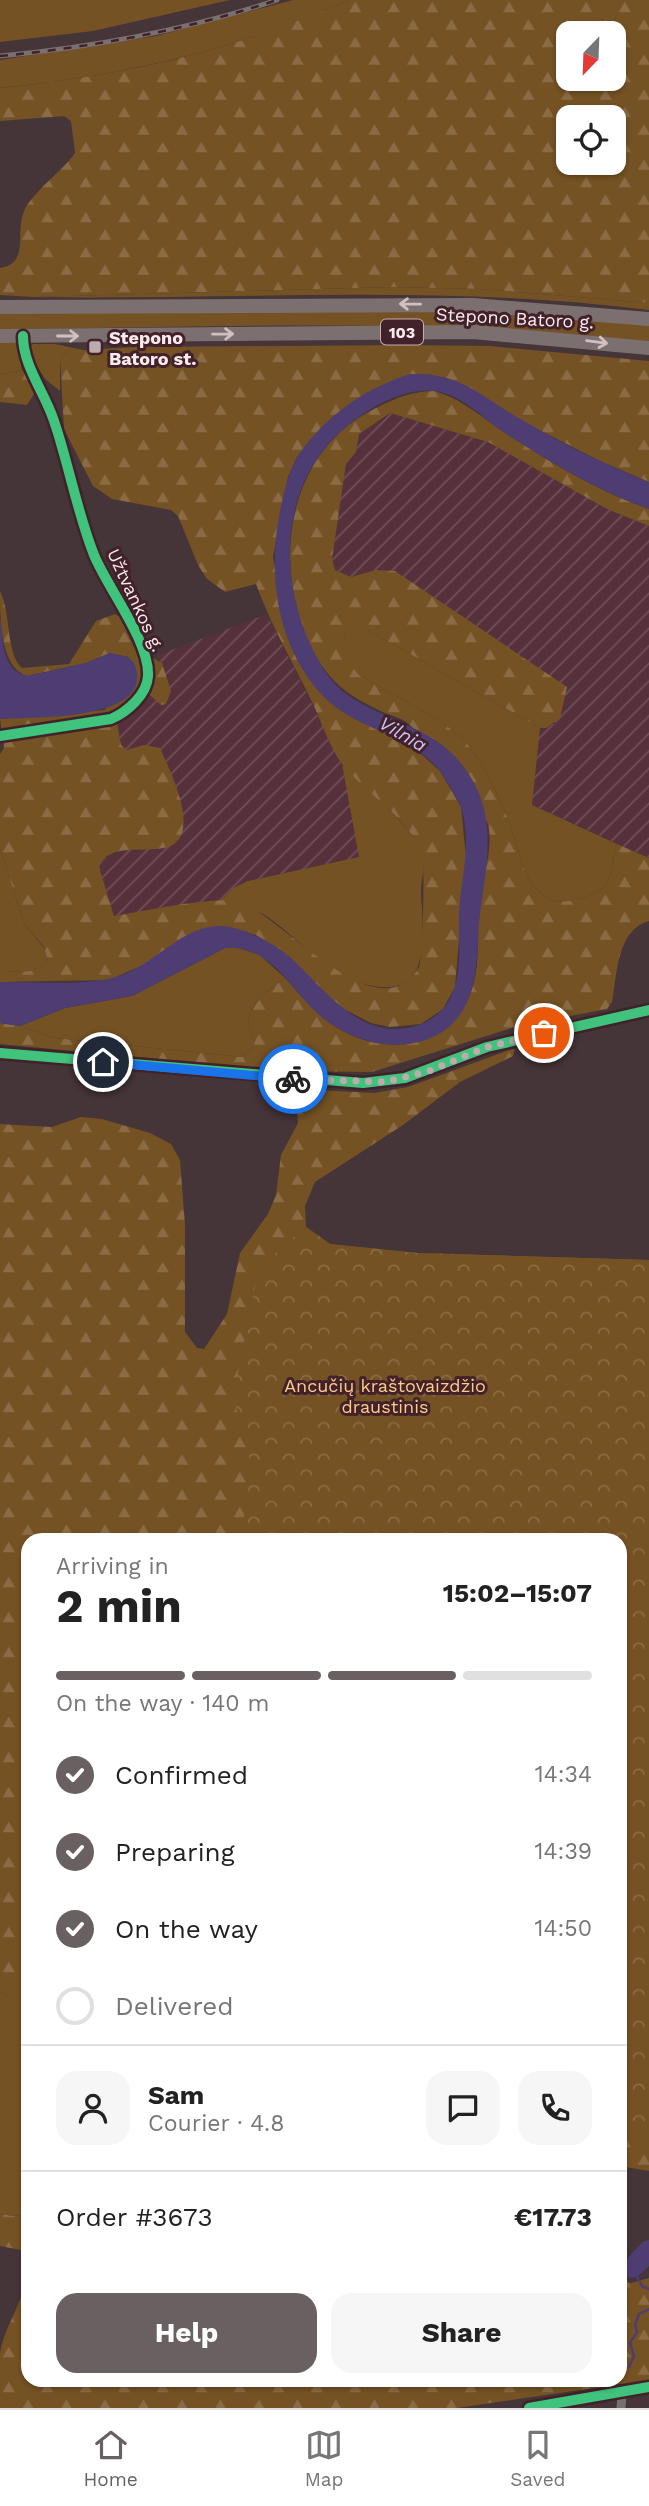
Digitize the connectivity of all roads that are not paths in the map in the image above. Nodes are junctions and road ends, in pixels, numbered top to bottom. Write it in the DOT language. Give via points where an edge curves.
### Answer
graph roads {
  1 [pos="0,307"];
  2 [pos="649,320"];
  3 [pos="0,336"];
  4 [pos="23,336"];
  5 [pos="649,348"];
  6 [pos="0,736"];
  7 [pos="649,1010"];
  8 [pos="0,1053"];
  9 [pos="649,2387"];
  10 [pos="622,2394"];
  11 [pos="529,2408"];
  12 [pos="621,2408"];
  2 -- 1 [label="main road, Stepono Batoro g. / 103, one-way" via="473,305"];
  3 -- 4 [label="main road, Stepono Batoro g. / 103"];
  4 -- 5 [label="main road, Stepono Batoro g. / 103, one-way" via="473,332"];
  4 -- 6 [label="street, Užtvankos g." via="23,352 54,422 94,554 141,643 148,677 125,713 111,719"];
  7 -- 8 [label="street" via="487,1047 405,1078 363,1083"];
  9 -- 10 [label="street"];
  10 -- 11 [label="street"];
  10 -- 12 [label="street"];
}
